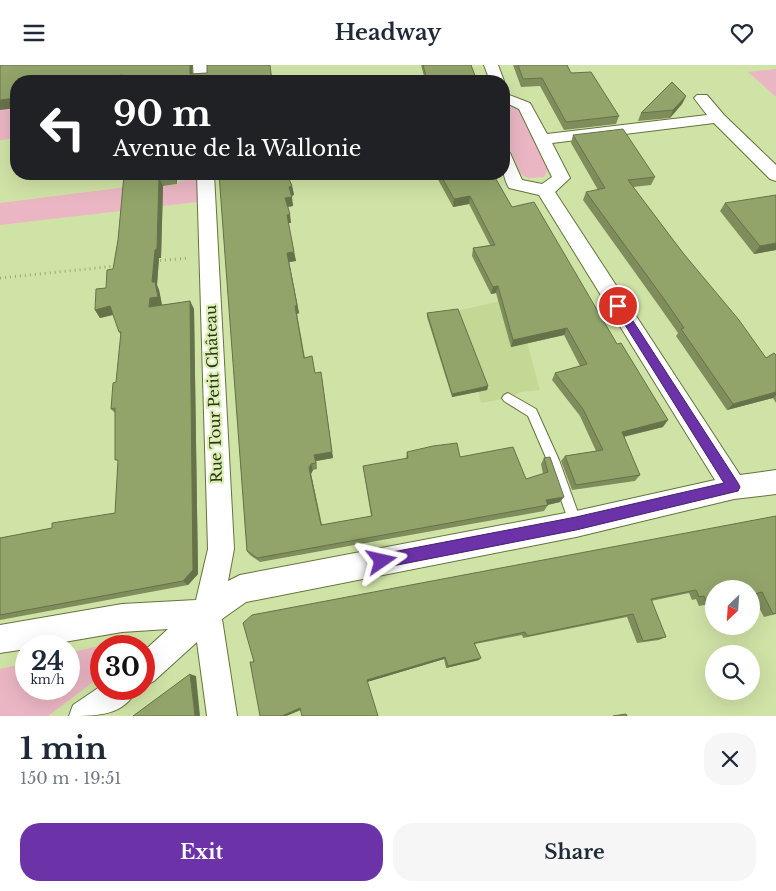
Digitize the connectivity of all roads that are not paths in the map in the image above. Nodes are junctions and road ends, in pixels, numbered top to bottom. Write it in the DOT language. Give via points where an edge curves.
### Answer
graph roads {
  1 [pos="702,98"];
  2 [pos="510,100"];
  3 [pos="718,118"];
  4 [pos="542,139"];
  5 [pos="510,170"];
  6 [pos="776,175"];
  7 [pos="205,180"];
  8 [pos="545,191"];
  9 [pos="508,398"];
  10 [pos="776,481"];
  11 [pos="734,487"];
  12 [pos="576,524"];
  13 [pos="207,613"];
  14 [pos="0,639"];
  15 [pos="155,661"];
  16 [pos="107,700"];
  17 [pos="84,716"];
  18 [pos="222,716"];
  1 -- 3 [label="street"];
  2 -- 4 [label="street" via="525,106"];
  3 -- 4 [label="street"];
  3 -- 6 [label="street"];
  4 -- 8 [label="street" via="561,178"];
  5 -- 8 [label="street" via="516,184"];
  7 -- 13 [label="street, Rue Tour Petit Château" via="221,549"];
  8 -- 11 [label="street"];
  9 -- 12 [label="lane" via="532,413 553,459"];
  10 -- 11 [label="street"];
  11 -- 12 [label="street"];
  12 -- 13 [label="street" via="240,589"];
  13 -- 14 [label="street" via="122,618"];
  13 -- 15 [label="street"];
  13 -- 18 [label="street"];
  16 -- 17 [label="street"];
}
